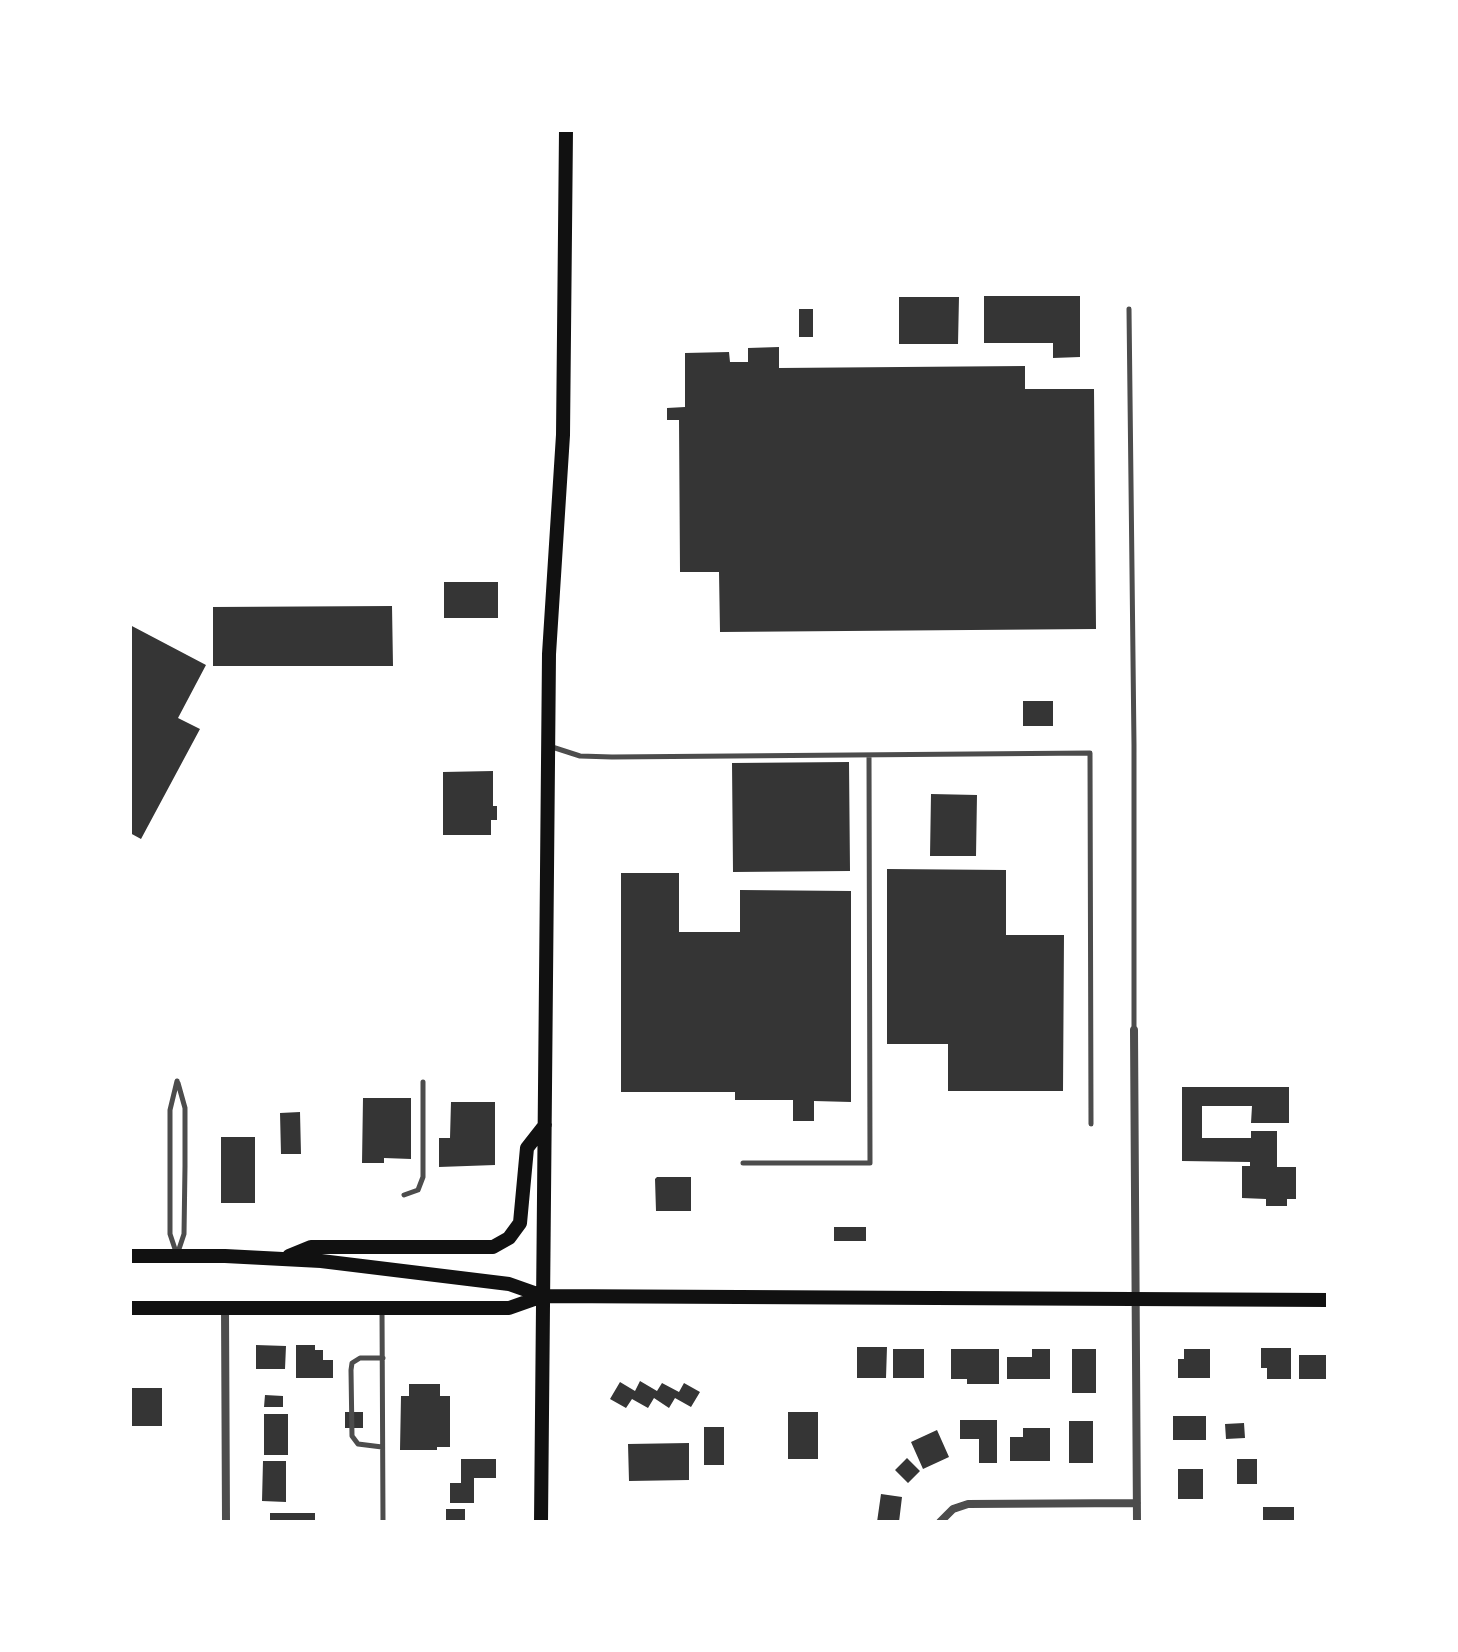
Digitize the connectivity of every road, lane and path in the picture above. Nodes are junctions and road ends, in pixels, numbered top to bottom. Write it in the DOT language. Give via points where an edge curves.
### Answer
graph roads {
  1 [pos="572,130"];
  2 [pos="566,137"];
  3 [pos="1129,309"];
  4 [pos="548,746"];
  5 [pos="869,755"];
  6 [pos="1134,1030"];
  7 [pos="423,1082"];
  8 [pos="1091,1124"];
  9 [pos="545,1125"];
  10 [pos="743,1163"];
  11 [pos="404,1195"];
  12 [pos="130,1256"];
  13 [pos="158,1256"];
  14 [pos="177,1256"];
  15 [pos="283,1258"];
  16 [pos="130,1266"];
  17 [pos="543,1296"];
  18 [pos="1135,1299"];
  19 [pos="1328,1300"];
  20 [pos="130,1308"];
  21 [pos="225,1308"];
  22 [pos="382,1308"];
  23 [pos="383,1358"];
  24 [pos="382,1447"];
  25 [pos="1137,1503"];
  26 [pos="226,1522"];
  27 [pos="383,1522"];
  28 [pos="541,1522"];
  29 [pos="940,1522"];
  30 [pos="1137,1522"];
  1 -- 2 [label="lane"];
  2 -- 4 [label="main road" via="563,435"];
  3 -- 6 [label="lane"];
  4 -- 5 [label="lane" via="580,756 612,757"];
  4 -- 9 [label="main road"];
  5 -- 8 [label="lane" via="1090,753"];
  5 -- 10 [label="lane" via="870,1163"];
  6 -- 18 [label="street"];
  7 -- 11 [label="lane" via="423,1177 418,1190"];
  9 -- 15 [label="main road" via="527,1148 520,1223 493,1247 311,1247"];
  9 -- 17 [label="main road"];
  12 -- 13 [label="main road"];
  13 -- 14 [label="main road"];
  13 -- 16 [label="main road"];
  14 -- 14 [label="lane" via="184,1234 185,1108 177,1081 170,1110 170,1234"];
  14 -- 15 [label="main road"];
  15 -- 17 [label="main road" via="509,1284"];
  17 -- 18 [label="main road"];
  17 -- 22 [label="main road" via="509,1308"];
  17 -- 28 [label="main road"];
  18 -- 19 [label="main road"];
  18 -- 25 [label="street"];
  20 -- 21 [label="main road"];
  21 -- 22 [label="main road"];
  21 -- 26 [label="street"];
  22 -- 23 [label="lane"];
  23 -- 24 [label="lane"];
  23 -- 24 [label="lane" via="360,1358 351,1370 352,1436 358,1444"];
  24 -- 27 [label="lane"];
  25 -- 29 [label="street" via="976,1504 953,1509"];
  25 -- 30 [label="street"];
}
